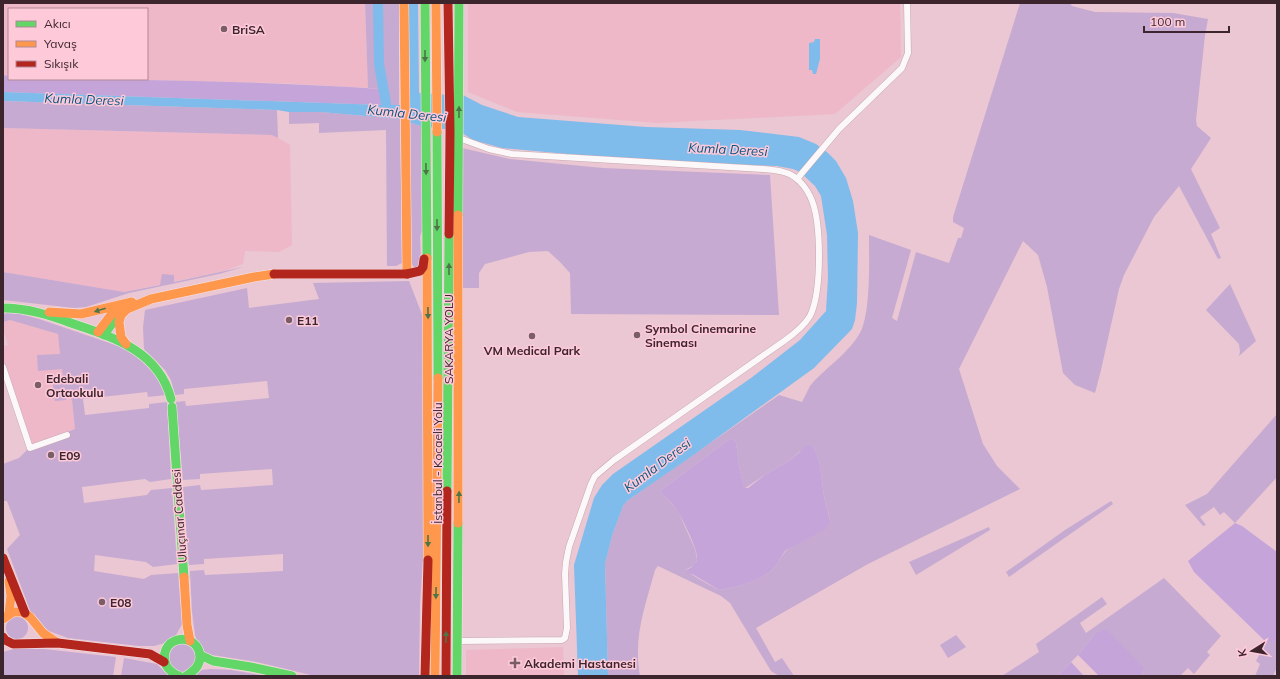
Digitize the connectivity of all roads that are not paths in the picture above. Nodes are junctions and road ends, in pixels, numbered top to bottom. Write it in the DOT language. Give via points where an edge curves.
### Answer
graph roads {
  1 [pos="404,3"];
  2 [pos="426,3"];
  3 [pos="436,3"];
  4 [pos="448,3"];
  5 [pos="458,3"];
  6 [pos="907,3"];
  7 [pos="436,74"];
  8 [pos="450,84"];
  9 [pos="456,133"];
  10 [pos="799,178"];
  11 [pos="426,230"];
  12 [pos="407,274"];
  13 [pos="427,293"];
  14 [pos="152,299"];
  15 [pos="138,301"];
  16 [pos="3,308"];
  17 [pos="127,309"];
  18 [pos="32,310"];
  19 [pos="101,334"];
  20 [pos="126,344"];
  21 [pos="3,367"];
  22 [pos="67,435"];
  23 [pos="3,558"];
  24 [pos="8,572"];
  25 [pos="25,613"];
  26 [pos="6,616"];
  27 [pos="33,622"];
  28 [pos="187,626"];
  29 [pos="3,637"];
  30 [pos="181,638"];
  31 [pos="190,640"];
  32 [pos="457,641"];
  33 [pos="58,643"];
  34 [pos="13,644"];
  35 [pos="23,644"];
  36 [pos="3,648"];
  37 [pos="165,649"];
  38 [pos="150,654"];
  39 [pos="200,655"];
  40 [pos="213,661"];
  41 [pos="164,662"];
  42 [pos="199,666"];
  43 [pos="177,676"];
  44 [pos="186,676"];
  45 [pos="292,676"];
  46 [pos="425,676"];
  47 [pos="435,676"];
  48 [pos="446,676"];
  49 [pos="457,676"];
  1 -- 12 [label="main road"];
  2 -- 7 [label="main road"];
  2 -- 11 [label="main road, one-way"];
  3 -- 7 [label="main road"];
  4 -- 8 [label="main road, SAKARYA YOLU"];
  5 -- 8 [label="main road"];
  9 -- 5 [label="main road, one-way" via="459,93"];
  6 -- 10 [label="street" via="908,53 902,68 839,130"];
  7 -- 47 [label="main road, İstanbul - Kocaeli Yolu, one-way" via="438,444"];
  8 -- 9 [label="main road, SAKARYA YOLU"];
  9 -- 10 [label="street" via="489,149 512,154 763,169 781,171"];
  32 -- 9 [label="main road, one-way" via="459,452"];
  48 -- 9 [label="main road, SAKARYA YOLU, one-way"];
  10 -- 32 [label="street" via="810,196 818,235 817,290 810,316 803,326 595,476 577,520 566,562 565,638"];
  11 -- 12 [label="main road" via="423,269"];
  11 -- 13 [label="main road"];
  12 -- 13 [label="main road" via="418,277"];
  12 -- 14 [label="main road" via="276,274"];
  13 -- 46 [label="main road, one-way" via="428,559"];
  14 -- 15 [label="main road"];
  14 -- 17 [label="main road"];
  15 -- 18 [label="main road, one-way" via="81,314"];
  15 -- 19 [label="main road" via="114,312"];
  16 -- 18 [label="main road, Uluçınar Caddesi"];
  17 -- 19 [label="main road"];
  17 -- 20 [label="main road" via="119,322 121,337"];
  18 -- 19 [label="main road, Uluçınar Caddesi"];
  19 -- 20 [label="main road, Uluçınar Caddesi"];
  20 -- 28 [label="main road, Uluçınar Caddesi" via="148,360 162,374 167,384 171,403"];
  21 -- 22 [label="street" via="30,448"];
  23 -- 24 [label="main road"];
  24 -- 25 [label="main road"];
  24 -- 26 [label="main road" via="11,596"];
  25 -- 26 [label="main road" via="14,611"];
  25 -- 27 [label="main road"];
  27 -- 33 [label="main road" via="41,633"];
  27 -- 35 [label="main road" via="32,636"];
  28 -- 30 [label="main road"];
  28 -- 31 [label="main road, Uluçınar Caddesi"];
  29 -- 34 [label="main road"];
  30 -- 31 [label="main road"];
  30 -- 37 [label="main road"];
  31 -- 39 [label="main road" via="198,648"];
  32 -- 49 [label="main road"];
  33 -- 35 [label="main road"];
  33 -- 38 [label="main road"];
  34 -- 35 [label="main road"];
  34 -- 36 [label="main road"];
  37 -- 38 [label="main road"];
  37 -- 41 [label="main road"];
  38 -- 41 [label="main road"];
  39 -- 40 [label="main road"];
  39 -- 42 [label="main road"];
  40 -- 42 [label="main road"];
  40 -- 45 [label="main road"];
  41 -- 43 [label="main road" via="169,671"];
  42 -- 44 [label="main road"];
}
